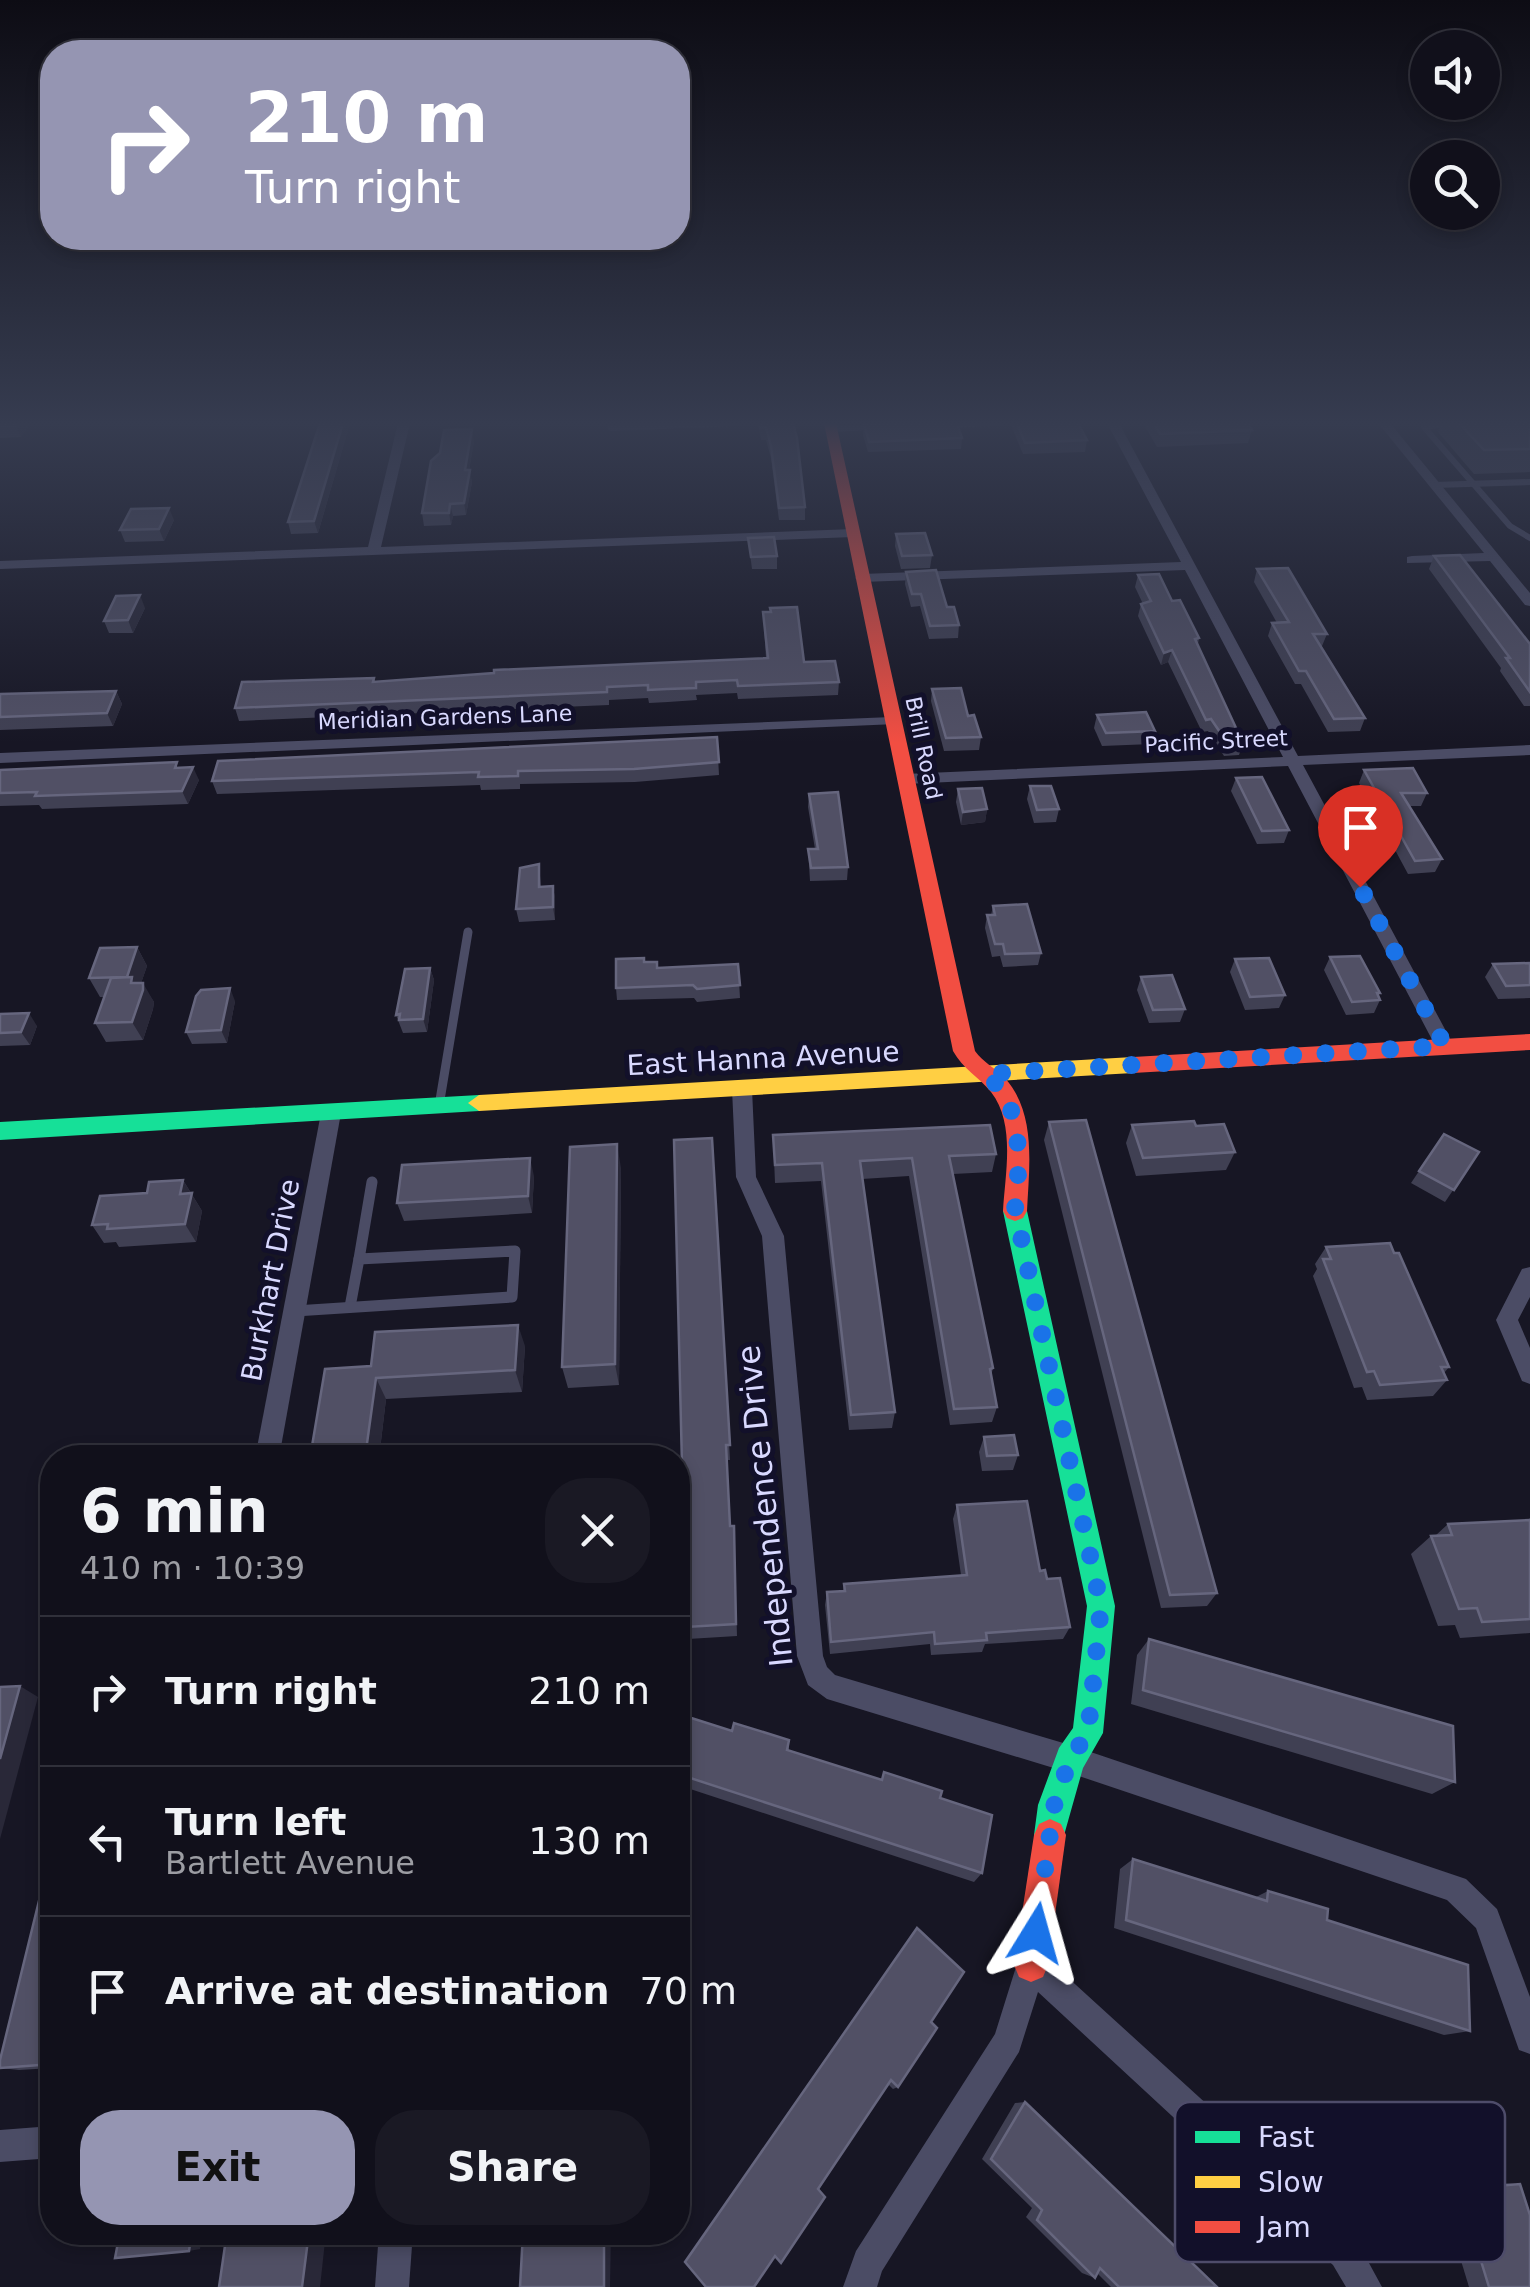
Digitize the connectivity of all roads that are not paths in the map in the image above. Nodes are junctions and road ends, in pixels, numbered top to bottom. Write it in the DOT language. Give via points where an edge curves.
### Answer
graph roads {
  1 [pos="379,530"];
  2 [pos="852,530"];
  3 [pos="1171,530"];
  4 [pos="1471,530"];
  5 [pos="853,534"];
  6 [pos="374,551"];
  7 [pos="1493,557"];
  8 [pos="1412,560"];
  9 [pos="0,564"];
  10 [pos="1191,566"];
  11 [pos="862,578"];
  12 [pos="1530,602"];
  13 [pos="892,721"];
  14 [pos="1530,750"];
  15 [pos="0,758"];
  16 [pos="1293,760"];
  17 [pos="905,779"];
  18 [pos="468,932"];
  19 [pos="1530,1042"];
  20 [pos="1445,1046"];
  21 [pos="984,1074"];
  22 [pos="742,1090"];
  23 [pos="439,1107"];
  24 [pos="331,1113"];
  25 [pos="0,1131"];
  26 [pos="372,1182"];
  27 [pos="359,1259"];
  28 [pos="1530,1276"];
  29 [pos="350,1307"];
  30 [pos="294,1311"];
  31 [pos="1530,1374"];
  32 [pos="269,1445"];
  33 [pos="1070,1759"];
  34 [pos="1032,1965"];
  35 [pos="1530,2038"];
  36 [pos="1181,2102"];
  37 [pos="40,2143"];
  38 [pos="0,2146"];
  39 [pos="395,2245"];
  40 [pos="1351,2262"];
  41 [pos="392,2287"];
  42 [pos="860,2287"];
  43 [pos="1366,2287"];
  1 -- 6 [label="street"];
  2 -- 5 [label="street, Brill Road"];
  3 -- 10 [label="street"];
  4 -- 7 [label="street"];
  5 -- 6 [label="street"];
  5 -- 11 [label="street, Brill Road"];
  6 -- 9 [label="street"];
  7 -- 8 [label="street"];
  7 -- 12 [label="street"];
  10 -- 11 [label="street"];
  10 -- 16 [label="street"];
  11 -- 13 [label="street, Brill Road"];
  13 -- 15 [label="street, Meridian Gardens Lane"];
  13 -- 17 [label="street, Brill Road"];
  14 -- 16 [label="street, Pacific Street"];
  16 -- 17 [label="street, Pacific Street"];
  16 -- 20 [label="street"];
  17 -- 21 [label="street, Brill Road" via="965,1055"];
  18 -- 23 [label="lane"];
  19 -- 20 [label="street, East Hanna Avenue"];
  20 -- 21 [label="street, East Hanna Avenue"];
  21 -- 22 [label="street, East Hanna Avenue"];
  21 -- 33 [label="street, Brill Road" via="1005,1096 1019,1153 1015,1209 1101,1606 1088,1733"];
  22 -- 23 [label="street, East Hanna Avenue"];
  22 -- 33 [label="street, Independence Drive" via="746,1176 773,1236 817,1676 827,1686"];
  23 -- 24 [label="street, East Hanna Avenue"];
  24 -- 25 [label="street, East Hanna Avenue"];
  24 -- 30 [label="street, Burkhart Drive"];
  26 -- 27 [label="lane"];
  27 -- 29 [label="lane"];
  27 -- 29 [label="lane" via="515,1250 512,1297"];
  28 -- 31 [label="street" via="1507,1320"];
  29 -- 30 [label="lane"];
  30 -- 32 [label="street, Burkhart Drive"];
  33 -- 34 [label="street, Brill Road" via="1054,1806"];
  33 -- 35 [label="street, Independence Drive" via="1462,1892 1486,1918"];
  34 -- 36 [label="street"];
  34 -- 42 [label="street" via="1008,2041 868,2264"];
  37 -- 38 [label="street"];
  39 -- 41 [label="street"];
  40 -- 43 [label="street"];
}
